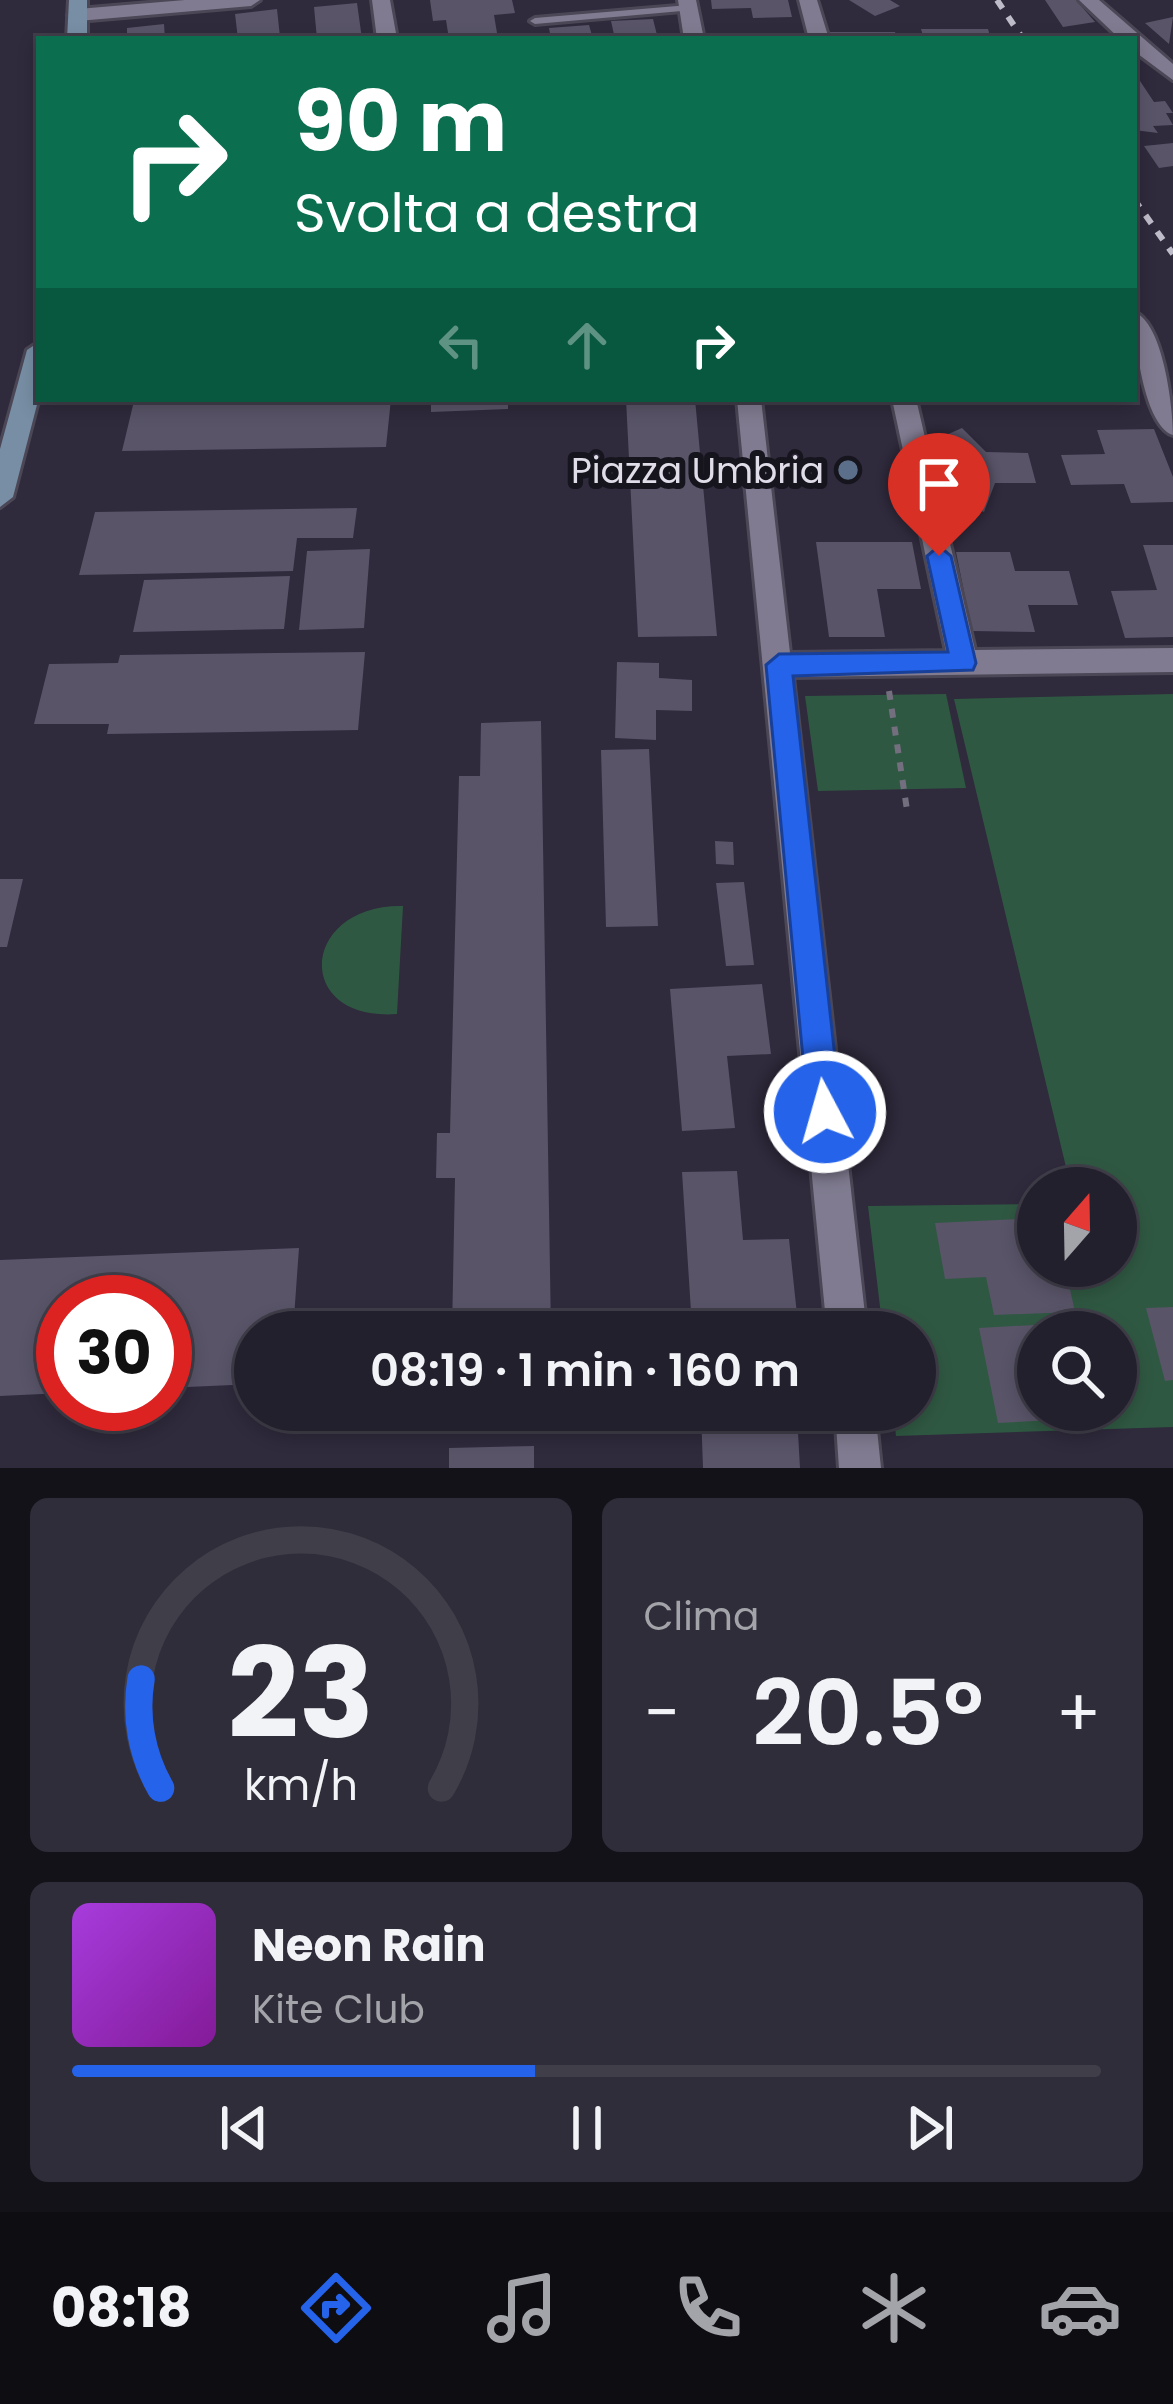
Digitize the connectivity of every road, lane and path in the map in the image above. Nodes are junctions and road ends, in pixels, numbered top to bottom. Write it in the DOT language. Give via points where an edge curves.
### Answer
graph roads {
  1 [pos="250,0"];
  2 [pos="381,0"];
  3 [pos="808,0"];
  4 [pos="1088,0"];
  5 [pos="688,4"];
  6 [pos="78,8"];
  7 [pos="535,21"];
  8 [pos="387,36"];
  9 [pos="693,36"];
  10 [pos="818,36"];
  11 [pos="1128,36"];
  12 [pos="1137,44"];
  13 [pos="1165,68"];
  14 [pos="1173,93"];
  15 [pos="1137,328"];
  16 [pos="36,361"];
  17 [pos="749,402"];
  18 [pos="905,402"];
  19 [pos="1173,426"];
  20 [pos="0,497"];
  21 [pos="1173,660"];
  22 [pos="963,663"];
  23 [pos="884,664"];
  24 [pos="779,665"];
  25 [pos="907,810"];
  26 [pos="845,1311"];
  27 [pos="857,1431"];
  28 [pos="860,1468"];
  1 -- 6 [label="street"];
  2 -- 8 [label="street"];
  3 -- 10 [label="street"];
  4 -- 11 [label="street"];
  5 -- 7 [label="lane"];
  5 -- 9 [label="street"];
  12 -- 13 [label="street"];
  13 -- 14 [label="street"];
  15 -- 19 [label="street"];
  16 -- 20 [label="main road"];
  17 -- 24 [label="street"];
  18 -- 22 [label="street"];
  21 -- 22 [label="street"];
  22 -- 23 [label="street"];
  23 -- 24 [label="street"];
  23 -- 25 [label="path"];
  24 -- 26 [label="street"];
  27 -- 28 [label="street"];
}
